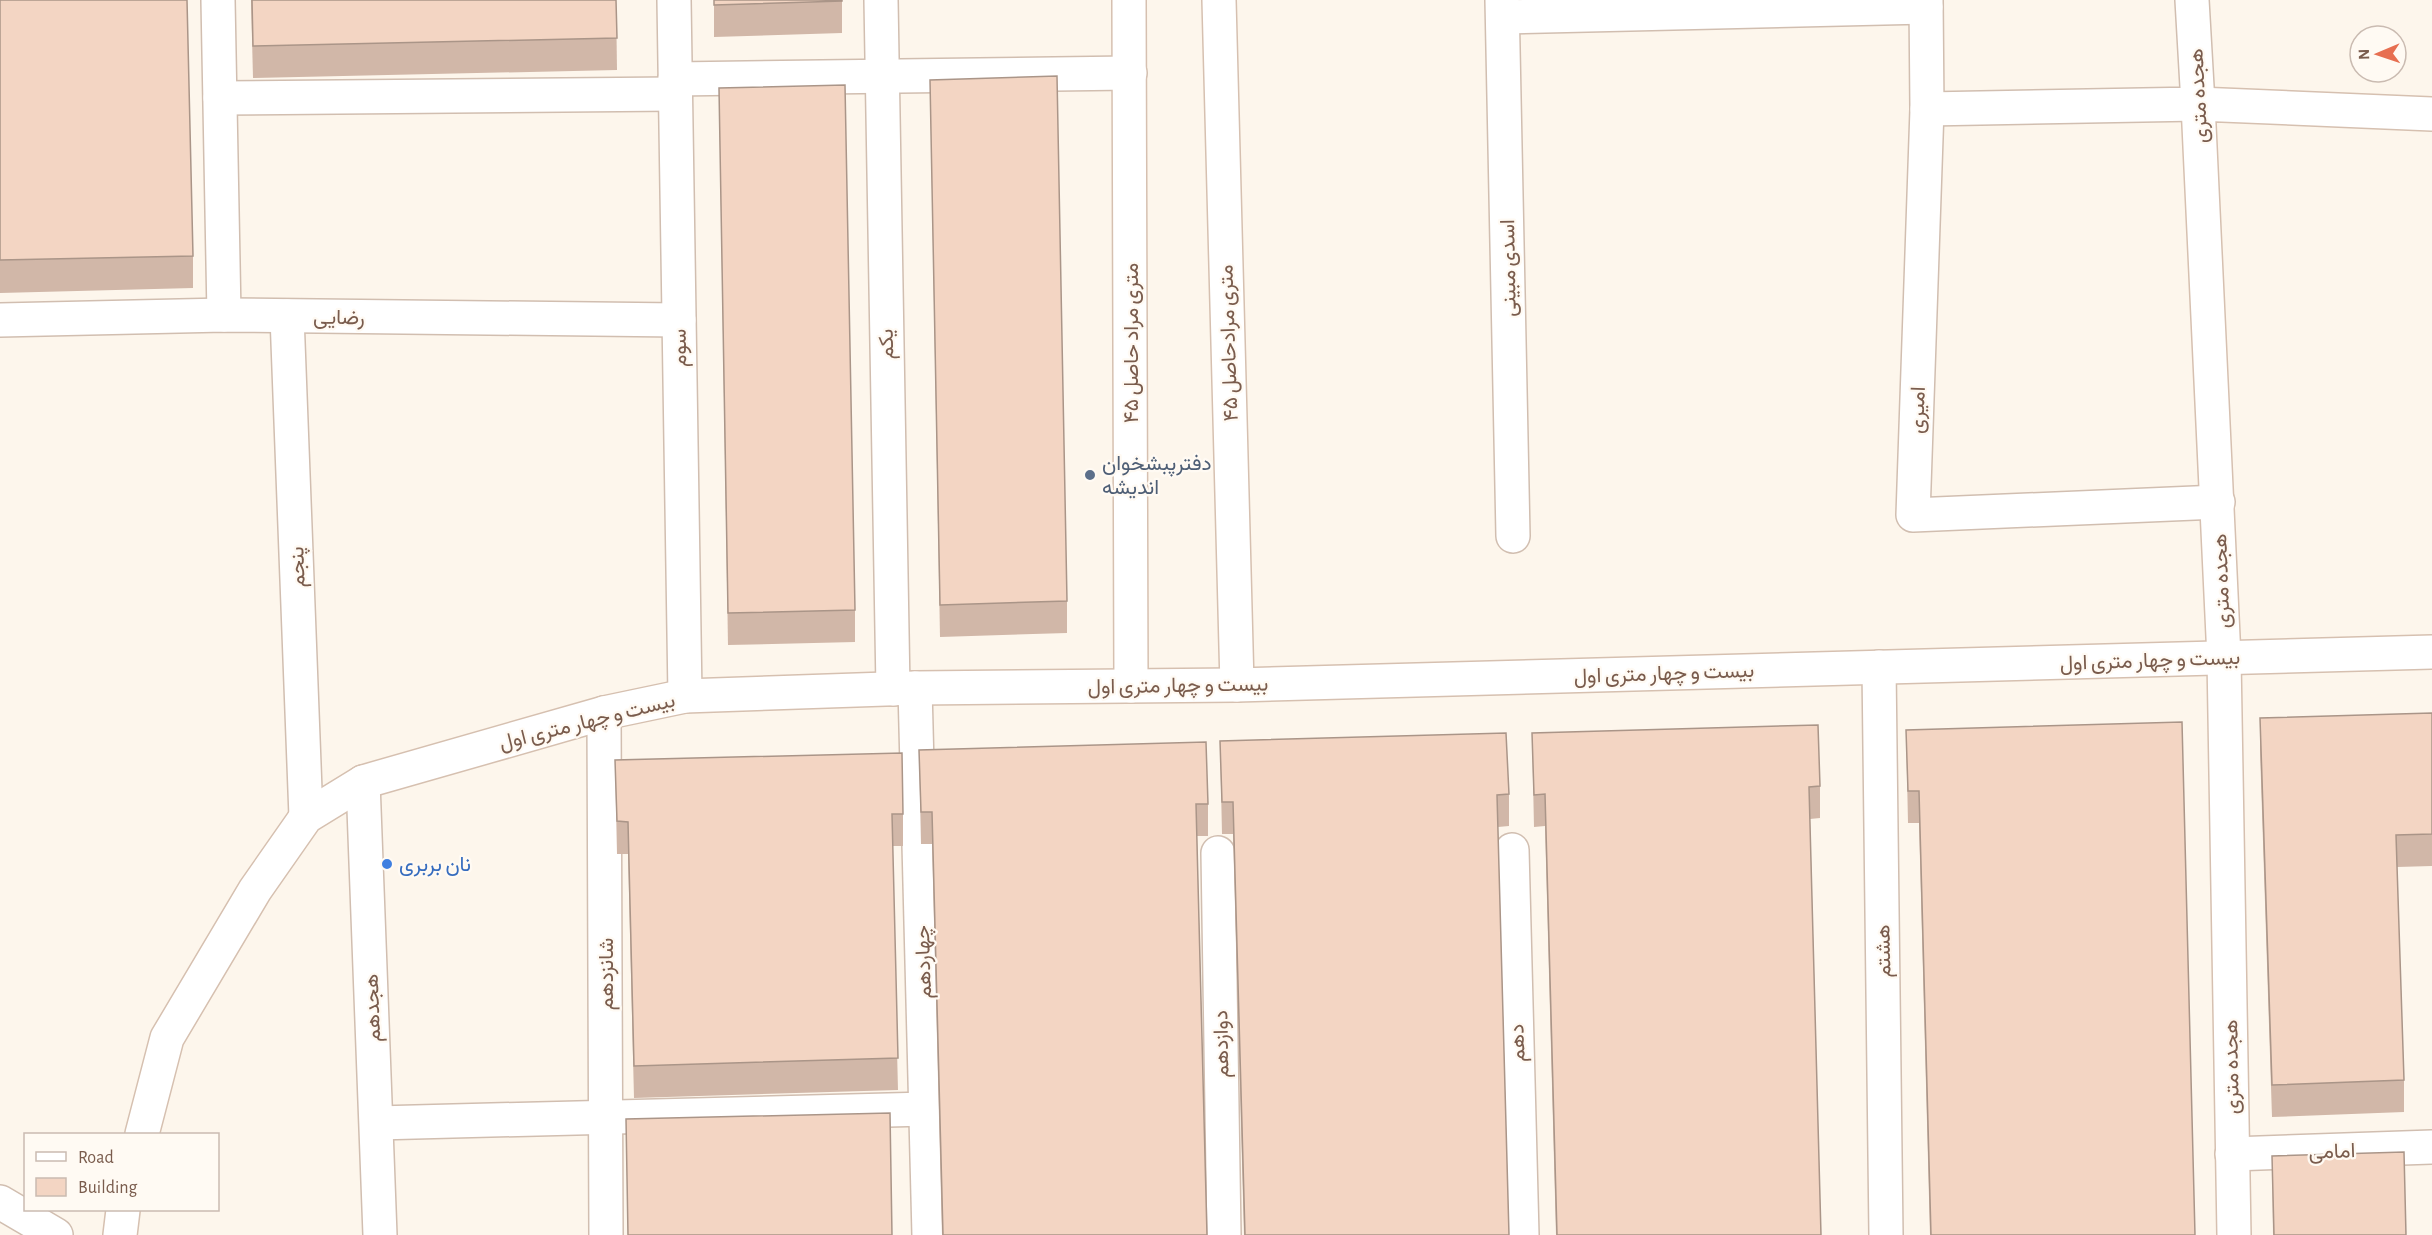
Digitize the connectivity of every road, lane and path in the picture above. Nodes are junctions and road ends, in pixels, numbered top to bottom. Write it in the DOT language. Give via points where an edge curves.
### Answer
graph roads {
  1 [pos="218,0"];
  2 [pos="674,0"];
  3 [pos="881,0"];
  4 [pos="1129,0"];
  5 [pos="1219,0"];
  6 [pos="2192,0"];
  7 [pos="1926,4"];
  8 [pos="1502,8"];
  9 [pos="1130,73"];
  10 [pos="881,76"];
  11 [pos="675,87"];
  12 [pos="220,98"];
  13 [pos="2198,104"];
  14 [pos="1927,109"];
  15 [pos="2432,114"];
  16 [pos="224,315"];
  17 [pos="287,316"];
  18 [pos="0,320"];
  19 [pos="679,320"];
  20 [pos="2218,502"];
  21 [pos="1513,536"];
  22 [pos="2432,652"];
  23 [pos="2224,658"];
  24 [pos="1880,667"];
  25 [pos="1238,685"];
  26 [pos="1131,686"];
  27 [pos="904,689"];
  28 [pos="685,696"];
  29 [pos="604,713"];
  30 [pos="363,782"];
  31 [pos="306,817"];
  32 [pos="1512,850"];
  33 [pos="1218,853"];
  34 [pos="927,1109"];
  35 [pos="607,1118"];
  36 [pos="376,1123"];
  37 [pos="142,1133"];
  38 [pos="2432,1147"];
  39 [pos="2232,1154"];
  40 [pos="0,1202"];
  41 [pos="123,1211"];
  42 [pos="56,1235"];
  43 [pos="120,1235"];
  44 [pos="380,1235"];
  45 [pos="606,1235"];
  46 [pos="929,1235"];
  47 [pos="1224,1235"];
  48 [pos="1522,1235"];
  49 [pos="1886,1235"];
  50 [pos="2234,1235"];
  1 -- 12 [label="street"];
  2 -- 11 [label="street, سوم"];
  3 -- 10 [label="street, یکم"];
  4 -- 9 [label="street, ۴۵ متری مراد حاصل"];
  5 -- 25 [label="street, ۴۵ متری مرادحاصل"];
  6 -- 13 [label="street, هجده متری"];
  7 -- 8 [label="street"];
  7 -- 14 [label="street, امیری"];
  8 -- 21 [label="street, اسدی مبینی"];
  9 -- 10 [label="street"];
  9 -- 26 [label="street, ۴۵ متری مراد حاصل"];
  10 -- 11 [label="street"];
  10 -- 27 [label="street, یکم"];
  11 -- 12 [label="street"];
  11 -- 19 [label="street, سوم"];
  12 -- 16 [label="street"];
  13 -- 14 [label="street"];
  13 -- 15 [label="street"];
  13 -- 20 [label="street, هجده متری"];
  14 -- 20 [label="street, امیری" via="1913,515"];
  16 -- 17 [label="street, رضایی"];
  16 -- 18 [label="street, رضایی"];
  17 -- 19 [label="street, رضایی"];
  17 -- 31 [label="street, پنجم"];
  19 -- 28 [label="street, سوم"];
  20 -- 23 [label="street, هجده متری"];
  22 -- 23 [label="street, بیست و چهار متری اول"];
  23 -- 24 [label="street, بیست و چهار متری اول"];
  23 -- 39 [label="street, هجده متری"];
  24 -- 25 [label="street, بیست و چهار متری اول"];
  24 -- 49 [label="street, هشتم"];
  25 -- 26 [label="street, بیست و چهار متری اول"];
  26 -- 27 [label="street, بیست و چهار متری اول"];
  27 -- 28 [label="street, بیست و چهار متری اول"];
  27 -- 34 [label="street, چهاردهم"];
  28 -- 29 [label="street, بیست و چهار متری اول"];
  29 -- 30 [label="street, بیست و چهار متری اول"];
  29 -- 35 [label="street, شانزدهم"];
  30 -- 31 [label="street, بیست و چهار متری اول"];
  30 -- 36 [label="street, هجدهم"];
  31 -- 37 [label="street, بیست و چهار متری اول" via="255,890 167,1038"];
  32 -- 48 [label="street, دهم"];
  33 -- 47 [label="street, دوازدهم"];
  34 -- 35 [label="street"];
  34 -- 46 [label="street, چهاردهم"];
  35 -- 36 [label="street"];
  35 -- 45 [label="street, شانزدهم"];
  36 -- 44 [label="street, هجدهم"];
  38 -- 39 [label="street, امامی"];
  39 -- 50 [label="street, هجده متری"];
  40 -- 42 [label="street"];
  41 -- 43 [label="street"];
}
